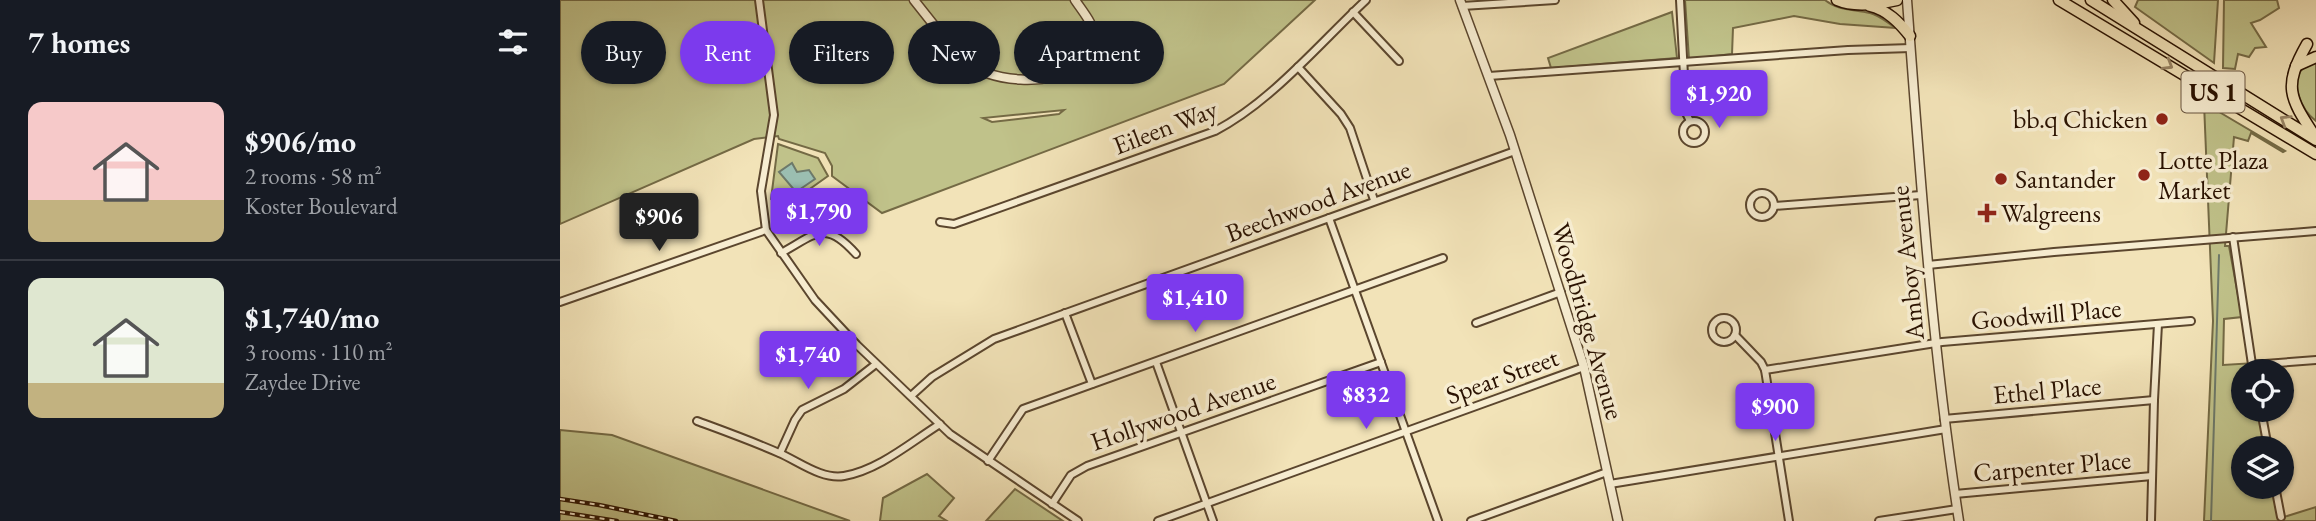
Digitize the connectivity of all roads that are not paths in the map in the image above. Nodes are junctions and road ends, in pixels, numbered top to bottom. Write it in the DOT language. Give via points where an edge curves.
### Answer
graph roads {
  1 [pos="759,0"];
  2 [pos="914,0"];
  3 [pos="1075,0"];
  4 [pos="1366,0"];
  5 [pos="1555,0"];
  6 [pos="1679,0"];
  7 [pos="1837,0"];
  8 [pos="1897,0"];
  9 [pos="1907,0"];
  10 [pos="2059,0"];
  11 [pos="2091,0"];
  12 [pos="2113,0"];
  13 [pos="1461,3"];
  14 [pos="1863,4"];
  15 [pos="1353,12"];
  16 [pos="2142,32"];
  17 [pos="1910,36"];
  18 [pos="2307,44"];
  19 [pos="1911,48"];
  20 [pos="2316,57"];
  21 [pos="1399,61"];
  22 [pos="1684,62"];
  23 [pos="2295,66"];
  24 [pos="1298,67"];
  25 [pos="1489,76"];
  26 [pos="1690,121"];
  27 [pos="2316,139"];
  28 [pos="1515,151"];
  29 [pos="2316,154"];
  30 [pos="1921,195"];
  31 [pos="1374,200"];
  32 [pos="1774,206"];
  33 [pos="1329,218"];
  34 [pos="940,222"];
  35 [pos="766,230"];
  36 [pos="2316,232"];
  37 [pos="2233,237"];
  38 [pos="781,253"];
  39 [pos="856,254"];
  40 [pos="1443,258"];
  41 [pos="1928,265"];
  42 [pos="1354,290"];
  43 [pos="1560,292"];
  44 [pos="560,303"];
  45 [pos="1065,313"];
  46 [pos="2191,321"];
  47 [pos="1476,323"];
  48 [pos="2158,324"];
  49 [pos="1735,335"];
  50 [pos="1936,343"];
  51 [pos="2252,359"];
  52 [pos="2316,360"];
  53 [pos="1156,362"];
  54 [pos="1381,362"];
  55 [pos="876,363"];
  56 [pos="2294,363"];
  57 [pos="1584,366"];
  58 [pos="1765,370"];
  59 [pos="1092,384"];
  60 [pos="911,396"];
  61 [pos="2154,400"];
  62 [pos="1944,419"];
  63 [pos="697,421"];
  64 [pos="940,424"];
  65 [pos="1946,429"];
  66 [pos="1406,431"];
  67 [pos="1182,432"];
  68 [pos="780,453"];
  69 [pos="1778,456"];
  70 [pos="988,461"];
  71 [pos="1607,472"];
  72 [pos="2152,476"];
  73 [pos="1609,484"];
  74 [pos="1955,494"];
  75 [pos="2278,499"];
  76 [pos="1207,503"];
  77 [pos="1052,504"];
  78 [pos="1957,509"];
  79 [pos="2281,517"];
  80 [pos="1078,521"];
  81 [pos="1157,521"];
  82 [pos="1213,521"];
  83 [pos="1438,521"];
  84 [pos="1471,521"];
  85 [pos="1618,521"];
  86 [pos="1789,521"];
  87 [pos="1879,521"];
  88 [pos="1959,521"];
  89 [pos="2151,521"];
  1 -- 35 [label="street" via="774,116 761,191"];
  2 -- 3 [label="street" via="969,66 992,75 1043,79 1073,70 1093,49 1093,30"];
  4 -- 15 [label="street, Eileen Way"];
  5 -- 13 [label="street"];
  6 -- 22 [label="street"];
  7 -- 14 [label="highway"];
  8 -- 14 [label="highway"];
  9 -- 17 [label="street, Amboy Avenue"];
  10 -- 29 [label="highway, US 1, one-way"];
  11 -- 16 [label="highway, US 1"];
  12 -- 16 [label="highway"];
  13 -- 25 [label="street, Woodbridge Avenue"];
  14 -- 17 [label="highway" via="1879,8"];
  15 -- 21 [label="street"];
  15 -- 24 [label="street, Eileen Way"];
  27 -- 16 [label="highway, US 1, one-way"];
  17 -- 19 [label="street, Amboy Avenue"];
  18 -- 23 [label="highway"];
  19 -- 22 [label="street"];
  19 -- 30 [label="street, Amboy Avenue"];
  20 -- 23 [label="highway"];
  22 -- 25 [label="street"];
  22 -- 26 [label="street"];
  23 -- 27 [label="highway" via="2291,82 2294,102"];
  24 -- 31 [label="street" via="1350,128"];
  24 -- 34 [label="street, Eileen Way" via="1236,120 1215,131 954,223"];
  25 -- 28 [label="street, Woodbridge Avenue"];
  28 -- 31 [label="street, Beechwood Avenue"];
  28 -- 43 [label="street, Woodbridge Avenue"];
  30 -- 32 [label="street"];
  30 -- 41 [label="street, Amboy Avenue"];
  31 -- 33 [label="street, Beechwood Avenue"];
  33 -- 42 [label="street"];
  33 -- 45 [label="street, Beechwood Avenue"];
  35 -- 38 [label="street"];
  35 -- 44 [label="street"];
  36 -- 37 [label="street"];
  37 -- 41 [label="street"];
  37 -- 51 [label="street"];
  38 -- 39 [label="street" via="822,232 842,238"];
  38 -- 55 [label="street" via="815,300"];
  40 -- 42 [label="street"];
  41 -- 50 [label="street, Amboy Avenue"];
  42 -- 53 [label="street"];
  42 -- 54 [label="street"];
  43 -- 47 [label="street"];
  43 -- 57 [label="street, Woodbridge Avenue"];
  45 -- 59 [label="street"];
  45 -- 60 [label="street, Beechwood Avenue" via="985,343"];
  46 -- 48 [label="street, Goodwill Place"];
  48 -- 50 [label="street, Goodwill Place"];
  48 -- 61 [label="street"];
  49 -- 58 [label="street"];
  50 -- 58 [label="street, Goodwill Place"];
  50 -- 62 [label="street, Amboy Avenue"];
  52 -- 56 [label="street"];
  53 -- 59 [label="street"];
  53 -- 67 [label="street"];
  54 -- 66 [label="street"];
  54 -- 67 [label="street, Hollywood Avenue"];
  55 -- 60 [label="street"];
  55 -- 68 [label="street" via="844,389 802,410"];
  57 -- 66 [label="street, Spear Street"];
  57 -- 71 [label="street, Woodbridge Avenue"];
  58 -- 69 [label="street"];
  59 -- 70 [label="street" via="1023,409"];
  60 -- 64 [label="street"];
  61 -- 62 [label="street, Ethel Place"];
  61 -- 72 [label="street"];
  62 -- 65 [label="street, Amboy Avenue"];
  63 -- 68 [label="street"];
  64 -- 68 [label="street" via="881,461 845,476 823,474"];
  64 -- 70 [label="street"];
  65 -- 69 [label="street"];
  65 -- 74 [label="street, Amboy Avenue"];
  66 -- 76 [label="street, Spear Street"];
  66 -- 83 [label="street"];
  67 -- 76 [label="street"];
  67 -- 77 [label="street, Hollywood Avenue" via="1079,470"];
  69 -- 73 [label="street"];
  69 -- 86 [label="street"];
  70 -- 77 [label="street"];
  71 -- 73 [label="street, Woodbridge Avenue"];
  71 -- 84 [label="street"];
  72 -- 74 [label="street, Carpenter Place"];
  72 -- 89 [label="street"];
  73 -- 85 [label="street, Woodbridge Avenue"];
  74 -- 78 [label="street, Amboy Avenue"];
  75 -- 79 [label="street"];
  76 -- 81 [label="street, Spear Street"];
  76 -- 82 [label="street"];
  77 -- 80 [label="street"];
  78 -- 87 [label="street"];
  78 -- 88 [label="street, Amboy Avenue"];
}
